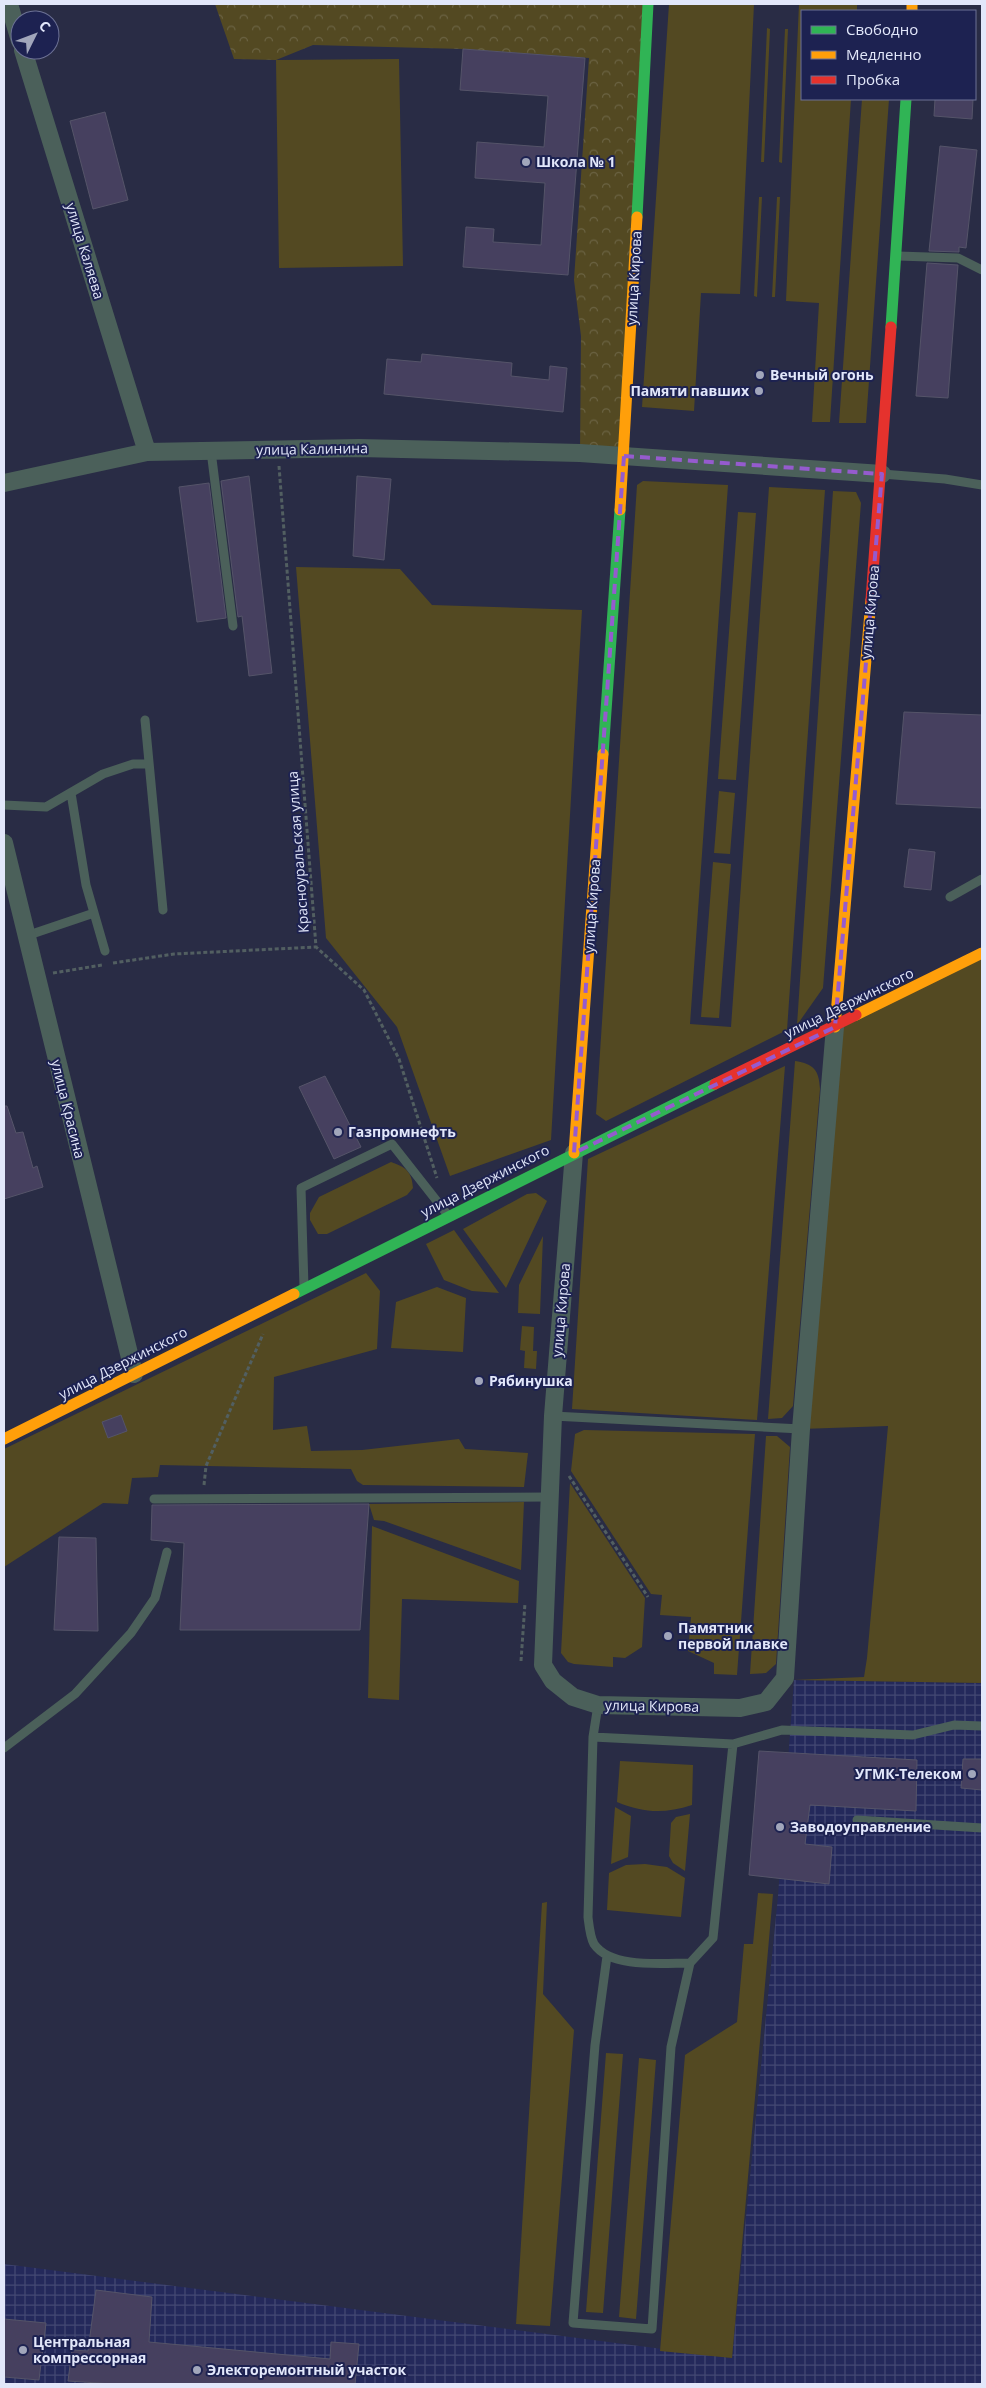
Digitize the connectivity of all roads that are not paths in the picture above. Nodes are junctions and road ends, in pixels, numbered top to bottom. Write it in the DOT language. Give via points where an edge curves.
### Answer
graph roads {
  1 [pos="648,4"];
  2 [pos="26,60"];
  3 [pos="906,100"];
  4 [pos="896,256"];
  5 [pos="982,270"];
  6 [pos="211,451"];
  7 [pos="147,452"];
  8 [pos="624,456"];
  9 [pos="882,474"];
  10 [pos="4,483"];
  11 [pos="982,485"];
  12 [pos="233,626"];
  13 [pos="145,720"];
  14 [pos="149,764"];
  15 [pos="71,793"];
  16 [pos="4,805"];
  17 [pos="4,843"];
  18 [pos="982,879"];
  19 [pos="950,897"];
  20 [pos="163,910"];
  21 [pos="94,913"];
  22 [pos="26,936"];
  23 [pos="105,951"];
  24 [pos="982,954"];
  25 [pos="835,1027"];
  26 [pos="574,1153"];
  27 [pos="449,1216"];
  28 [pos="304,1289"];
  29 [pos="134,1374"];
  30 [pos="553,1416"];
  31 [pos="801,1430"];
  32 [pos="4,1439"];
  33 [pos="549,1497"];
  34 [pos="154,1499"];
  35 [pos="167,1552"];
  36 [pos="598,1705"];
  37 [pos="982,1726"];
  38 [pos="593,1737"];
  39 [pos="733,1744"];
  40 [pos="4,1748"];
  41 [pos="857,1820"];
  42 [pos="982,1828"];
  43 [pos="607,1956"];
  44 [pos="690,1963"];
  1 -- 8 [label="street, улица Кирова"];
  2 -- 7 [label="street, улица Каляева"];
  3 -- 4 [label="street, улица Кирова"];
  4 -- 5 [label="lane" via="958,258"];
  4 -- 9 [label="street, улица Кирова"];
  6 -- 7 [label="street, улица Калинина"];
  6 -- 8 [label="street, улица Калинина" via="359,448"];
  6 -- 12 [label="lane"];
  7 -- 10 [label="street, улица Калинина"];
  8 -- 9 [label="street, улица Калинина"];
  8 -- 26 [label="street, улица Кирова"];
  9 -- 11 [label="lane"];
  9 -- 25 [label="street, улица Кирова"];
  13 -- 14 [label="lane"];
  14 -- 15 [label="lane" via="133,764 103,774"];
  14 -- 20 [label="lane"];
  15 -- 16 [label="lane" via="46,807"];
  15 -- 21 [label="lane" via="86,885"];
  17 -- 22 [label="street, улица Красина"];
  18 -- 19 [label="lane"];
  21 -- 22 [label="lane"];
  21 -- 23 [label="lane"];
  22 -- 29 [label="street, улица Красина"];
  24 -- 25 [label="street, улица Дзержинского"];
  25 -- 26 [label="street, улица Дзержинского"];
  25 -- 31 [label="street, улица Кирова"];
  26 -- 27 [label="street, улица Дзержинского"];
  26 -- 30 [label="street, улица Кирова"];
  27 -- 28 [label="street, улица Дзержинского"];
  27 -- 28 [label="lane" via="392,1144 301,1188"];
  28 -- 29 [label="street, улица Дзержинского"];
  29 -- 32 [label="street, улица Дзержинского"];
  30 -- 31 [label="lane"];
  30 -- 33 [label="street, улица Кирова"];
  31 -- 36 [label="street, улица Кирова" via="785,1678 766,1702 740,1708"];
  33 -- 34 [label="lane"];
  33 -- 36 [label="street, улица Кирова" via="543,1665 553,1681 573,1697"];
  35 -- 40 [label="lane" via="155,1598 131,1633 75,1694"];
  36 -- 38 [label="lane"];
  37 -- 39 [label="lane" via="954,1724 913,1735 782,1730"];
  38 -- 39 [label="lane"];
  38 -- 43 [label="lane" via="588,1917 594,1943"];
  39 -- 44 [label="lane" via="713,1938"];
  41 -- 42 [label="lane"];
  43 -- 44 [label="lane" via="632,1962"];
  43 -- 44 [label="lane" via="595,2045 573,2324 652,2329 671,2048"];
}
